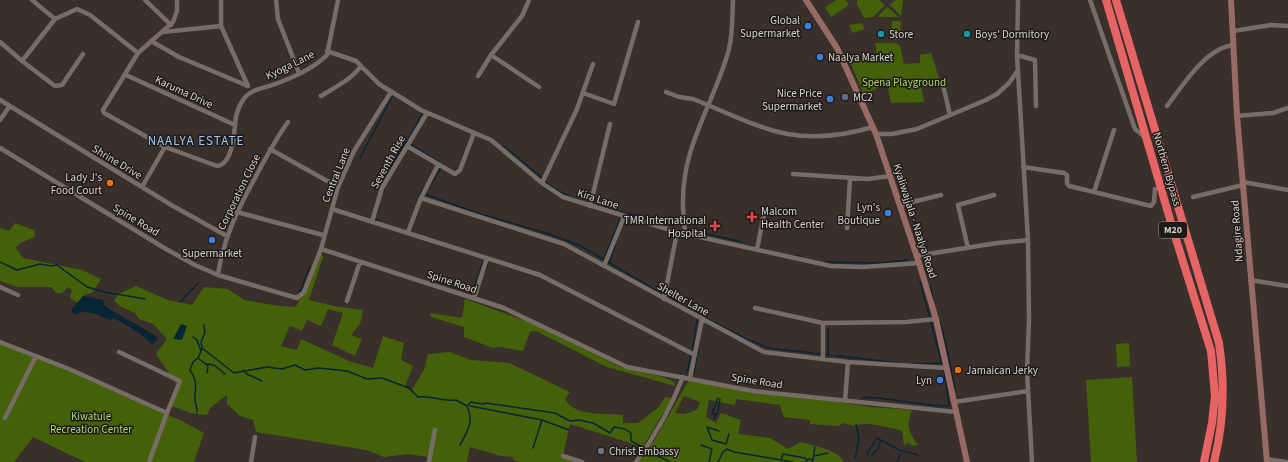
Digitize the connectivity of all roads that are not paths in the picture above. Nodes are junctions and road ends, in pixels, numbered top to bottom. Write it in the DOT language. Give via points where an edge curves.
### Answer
graph roads {
  1 [pos="32,0"];
  2 [pos="145,0"];
  3 [pos="177,0"];
  4 [pos="221,0"];
  5 [pos="276,0"];
  6 [pos="338,0"];
  7 [pos="529,0"];
  8 [pos="733,0"];
  9 [pos="806,0"];
  10 [pos="1018,0"];
  11 [pos="1090,0"];
  12 [pos="1106,0"];
  13 [pos="1116,0"];
  14 [pos="1231,0"];
  15 [pos="55,19"];
  16 [pos="638,22"];
  17 [pos="171,25"];
  18 [pos="221,26"];
  19 [pos="1288,26"];
  20 [pos="1232,31"];
  21 [pos="163,32"];
  22 [pos="151,41"];
  23 [pos="0,42"];
  24 [pos="1233,45"];
  25 [pos="327,51"];
  26 [pos="138,53"];
  27 [pos="83,54"];
  28 [pos="491,55"];
  29 [pos="1017,56"];
  30 [pos="22,61"];
  31 [pos="593,64"];
  32 [pos="361,66"];
  33 [pos="1018,70"];
  34 [pos="299,72"];
  35 [pos="126,75"];
  36 [pos="478,76"];
  37 [pos="943,85"];
  38 [pos="248,86"];
  39 [pos="539,87"];
  40 [pos="251,92"];
  41 [pos="392,92"];
  42 [pos="666,92"];
  43 [pos="582,93"];
  44 [pos="321,96"];
  45 [pos="0,100"];
  46 [pos="708,106"];
  47 [pos="1036,106"];
  48 [pos="1167,106"];
  49 [pos="9,107"];
  50 [pos="1288,108"];
  51 [pos="427,113"];
  52 [pos="950,115"];
  53 [pos="1237,116"];
  54 [pos="0,120"];
  55 [pos="288,122"];
  56 [pos="610,124"];
  57 [pos="235,125"];
  58 [pos="873,127"];
  59 [pos="1114,130"];
  60 [pos="474,133"];
  61 [pos="876,134"];
  62 [pos="1147,139"];
  63 [pos="407,146"];
  64 [pos="165,147"];
  65 [pos="0,148"];
  66 [pos="270,149"];
  67 [pos="438,165"];
  68 [pos="1023,167"];
  69 [pos="793,174"];
  70 [pos="890,176"];
  71 [pos="850,179"];
  72 [pos="543,181"];
  73 [pos="1243,184"];
  74 [pos="142,187"];
  75 [pos="338,187"];
  76 [pos="1155,190"];
  77 [pos="1288,190"];
  78 [pos="1094,192"];
  79 [pos="941,195"];
  80 [pos="994,195"];
  81 [pos="1193,197"];
  82 [pos="421,198"];
  83 [pos="590,204"];
  84 [pos="900,205"];
  85 [pos="332,209"];
  86 [pos="237,212"];
  87 [pos="764,214"];
  88 [pos="624,217"];
  89 [pos="372,222"];
  90 [pos="847,228"];
  91 [pos="408,232"];
  92 [pos="677,232"];
  93 [pos="686,234"];
  94 [pos="323,235"];
  95 [pos="227,236"];
  96 [pos="1028,240"];
  97 [pos="968,248"];
  98 [pos="321,249"];
  99 [pos="757,249"];
  100 [pos="916,256"];
  101 [pos="487,258"];
  102 [pos="360,262"];
  103 [pos="606,262"];
  104 [pos="919,263"];
  105 [pos="218,275"];
  106 [pos="1250,280"];
  107 [pos="1288,286"];
  108 [pos="0,287"];
  109 [pos="18,295"];
  110 [pos="474,298"];
  111 [pos="664,298"];
  112 [pos="347,301"];
  113 [pos="755,308"];
  114 [pos="702,319"];
  115 [pos="933,319"];
  116 [pos="823,324"];
  117 [pos="0,342"];
  118 [pos="119,352"];
  119 [pos="693,353"];
  120 [pos="36,356"];
  121 [pos="823,356"];
  122 [pos="848,362"];
  123 [pos="944,368"];
  124 [pos="683,377"];
  125 [pos="690,378"];
  126 [pos="1028,391"];
  127 [pos="846,401"];
  128 [pos="954,402"];
  129 [pos="956,412"];
  130 [pos="168,413"];
  131 [pos="5,418"];
  132 [pos="436,430"];
  133 [pos="255,437"];
  134 [pos="563,456"];
  135 [pos="1267,461"];
  136 [pos="149,462"];
  137 [pos="252,462"];
  138 [pos="429,462"];
  139 [pos="582,462"];
  140 [pos="636,462"];
  141 [pos="967,462"];
  142 [pos="1032,462"];
  143 [pos="1204,462"];
  144 [pos="1214,462"];
  145 [pos="1286,462"];
  1 -- 15 [label="street"];
  2 -- 17 [label="street"];
  3 -- 17 [label="street" via="176,15"];
  4 -- 18 [label="street"];
  5 -- 34 [label="street" via="278,19"];
  6 -- 25 [label="street, Kyoga Lane"];
  7 -- 28 [label="street" via="522,16"];
  8 -- 46 [label="street" via="728,49"];
  9 -- 58 [label="main road, Kyaliwajjala - Naalya Road" via="837,48"];
  10 -- 29 [label="street"];
  11 -- 62 [label="street" via="1135,129"];
  12 -- 62 [label="highway, Northern Bypass / M20"];
  13 -- 144 [label="highway, Northern Bypass / M20" via="1220,344 1223,369 1222,406 1220,441"];
  14 -- 20 [label="main road, Ndagire Road"];
  15 -- 26 [label="street" via="71,11 82,10"];
  15 -- 30 [label="street"];
  16 -- 43 [label="street" via="614,104"];
  17 -- 21 [label="street"];
  18 -- 21 [label="street"];
  18 -- 38 [label="street"];
  19 -- 20 [label="street" via="1272,25"];
  20 -- 24 [label="main road, Ndagire Road"];
  21 -- 22 [label="street"];
  22 -- 26 [label="street"];
  22 -- 38 [label="street" via="179,57"];
  23 -- 30 [label="street"];
  24 -- 48 [label="street" via="1223,46 1192,72"];
  24 -- 53 [label="main road, Ndagire Road"];
  25 -- 32 [label="street, Kira Lane" via="356,61"];
  25 -- 34 [label="street, Kyoga Lane" via="322,60"];
  26 -- 35 [label="street"];
  27 -- 30 [label="street" via="62,85 54,86"];
  28 -- 36 [label="street"];
  28 -- 39 [label="street"];
  29 -- 33 [label="street"];
  29 -- 47 [label="street" via="1035,60"];
  31 -- 43 [label="street"];
  32 -- 41 [label="street, Kira Lane" via="368,75"];
  32 -- 44 [label="street" via="356,74"];
  33 -- 52 [label="street" via="997,94"];
  33 -- 68 [label="street"];
  34 -- 40 [label="street, Kyoga Lane"];
  35 -- 57 [label="street, Karuma Drive"];
  35 -- 64 [label="street" via="102,110"];
  37 -- 52 [label="street"];
  38 -- 40 [label="street"];
  40 -- 57 [label="street" via="239,108"];
  41 -- 51 [label="street, Kira Lane"];
  41 -- 75 [label="street, Central Lane" via="354,151"];
  42 -- 46 [label="street" via="694,99"];
  43 -- 72 [label="street"];
  45 -- 49 [label="street, Shrine Drive"];
  46 -- 58 [label="street" via="774,131 790,134 830,136"];
  46 -- 93 [label="street" via="693,142 684,175"];
  49 -- 54 [label="street"];
  49 -- 74 [label="street, Shrine Drive"];
  50 -- 53 [label="street" via="1273,114"];
  51 -- 60 [label="street, Kira Lane"];
  51 -- 63 [label="street, Seventh Rise"];
  52 -- 61 [label="street" via="917,129"];
  53 -- 73 [label="main road, Ndagire Road"];
  55 -- 66 [label="street, Corporation Close"];
  56 -- 83 [label="street"];
  57 -- 64 [label="street" via="234,142 226,161 220,166"];
  58 -- 61 [label="main road, Kyaliwajjala - Naalya Road"];
  59 -- 78 [label="street"];
  60 -- 67 [label="street" via="459,172 455,174"];
  60 -- 72 [label="street, Kira Lane" via="495,144"];
  61 -- 70 [label="main road, Kyaliwajjala - Naalya Road"];
  62 -- 143 [label="highway, Northern Bypass / M20" via="1211,351 1215,396"];
  63 -- 67 [label="street"];
  63 -- 89 [label="street, Seventh Rise" via="382,188"];
  64 -- 74 [label="street"];
  65 -- 105 [label="street, Spine Road" via="166,249"];
  66 -- 75 [label="street"];
  66 -- 86 [label="street, Corporation Close"];
  67 -- 82 [label="street"];
  68 -- 78 [label="street" via="1064,172 1069,186"];
  68 -- 96 [label="street"];
  69 -- 71 [label="street"];
  70 -- 71 [label="street"];
  70 -- 84 [label="main road, Kyaliwajjala - Naalya Road"];
  71 -- 90 [label="street"];
  72 -- 83 [label="street, Kira Lane" via="563,197"];
  73 -- 77 [label="street"];
  73 -- 81 [label="street"];
  73 -- 106 [label="main road, Ndagire Road"];
  74 -- 95 [label="street, Shrine Drive"];
  75 -- 85 [label="street, Central Lane"];
  76 -- 78 [label="street" via="1151,206"];
  79 -- 84 [label="street"];
  80 -- 97 [label="street" via="958,205"];
  82 -- 91 [label="street"];
  82 -- 103 [label="street, Shelter Lane" via="564,244"];
  83 -- 88 [label="street, Kira Lane"];
  84 -- 100 [label="main road, Kyaliwajjala - Naalya Road"];
  85 -- 89 [label="street"];
  85 -- 94 [label="street, Central Lane"];
  86 -- 94 [label="street"];
  86 -- 95 [label="street, Corporation Close"];
  87 -- 99 [label="street"];
  88 -- 92 [label="street, Kira Lane"];
  88 -- 103 [label="street"];
  89 -- 91 [label="street"];
  91 -- 101 [label="street"];
  92 -- 93 [label="street, Kira Lane"];
  92 -- 111 [label="street"];
  93 -- 99 [label="street, Kira Lane"];
  94 -- 98 [label="street, Central Lane"];
  95 -- 105 [label="street, Corporation Close"];
  96 -- 97 [label="street"];
  96 -- 126 [label="street"];
  97 -- 100 [label="street"];
  98 -- 102 [label="street, Spine Road"];
  98 -- 105 [label="street, Spine Road" via="304,292 297,298"];
  99 -- 104 [label="street, Kira Lane" via="831,266"];
  100 -- 104 [label="main road, Kyaliwajjala - Naalya Road"];
  101 -- 110 [label="street"];
  101 -- 119 [label="street" via="540,275"];
  102 -- 110 [label="street, Spine Road"];
  102 -- 112 [label="street"];
  103 -- 111 [label="street, Shelter Lane"];
  104 -- 115 [label="main road, Kyaliwajjala - Naalya Road"];
  106 -- 107 [label="street"];
  106 -- 135 [label="main road, Ndagire Road"];
  108 -- 109 [label="street"];
  110 -- 124 [label="street, Spine Road" via="528,318 627,367"];
  111 -- 114 [label="street, Shelter Lane"];
  113 -- 116 [label="street"];
  114 -- 119 [label="street"];
  114 -- 121 [label="street, Shelter Lane" via="764,352"];
  115 -- 116 [label="street"];
  115 -- 123 [label="main road, Kyaliwajjala - Naalya Road"];
  116 -- 121 [label="street"];
  117 -- 120 [label="street"];
  118 -- 130 [label="street" via="180,381"];
  119 -- 125 [label="street"];
  120 -- 130 [label="street"];
  120 -- 131 [label="street"];
  121 -- 122 [label="street, Shelter Lane"];
  122 -- 123 [label="street, Shelter Lane"];
  122 -- 127 [label="street"];
  123 -- 128 [label="main road, Kyaliwajjala - Naalya Road"];
  124 -- 125 [label="street, Spine Road"];
  124 -- 140 [label="street" via="661,423"];
  125 -- 127 [label="street, Spine Road" via="753,391"];
  126 -- 128 [label="street"];
  126 -- 142 [label="street"];
  127 -- 129 [label="street, Spine Road"];
  128 -- 129 [label="main road, Kyaliwajjala - Naalya Road"];
  129 -- 141 [label="main road, Kyaliwajjala - Naalya Road"];
  130 -- 136 [label="street"];
  132 -- 138 [label="street"];
  133 -- 137 [label="street"];
  134 -- 139 [label="street"];
  135 -- 145 [label="street"];
}
